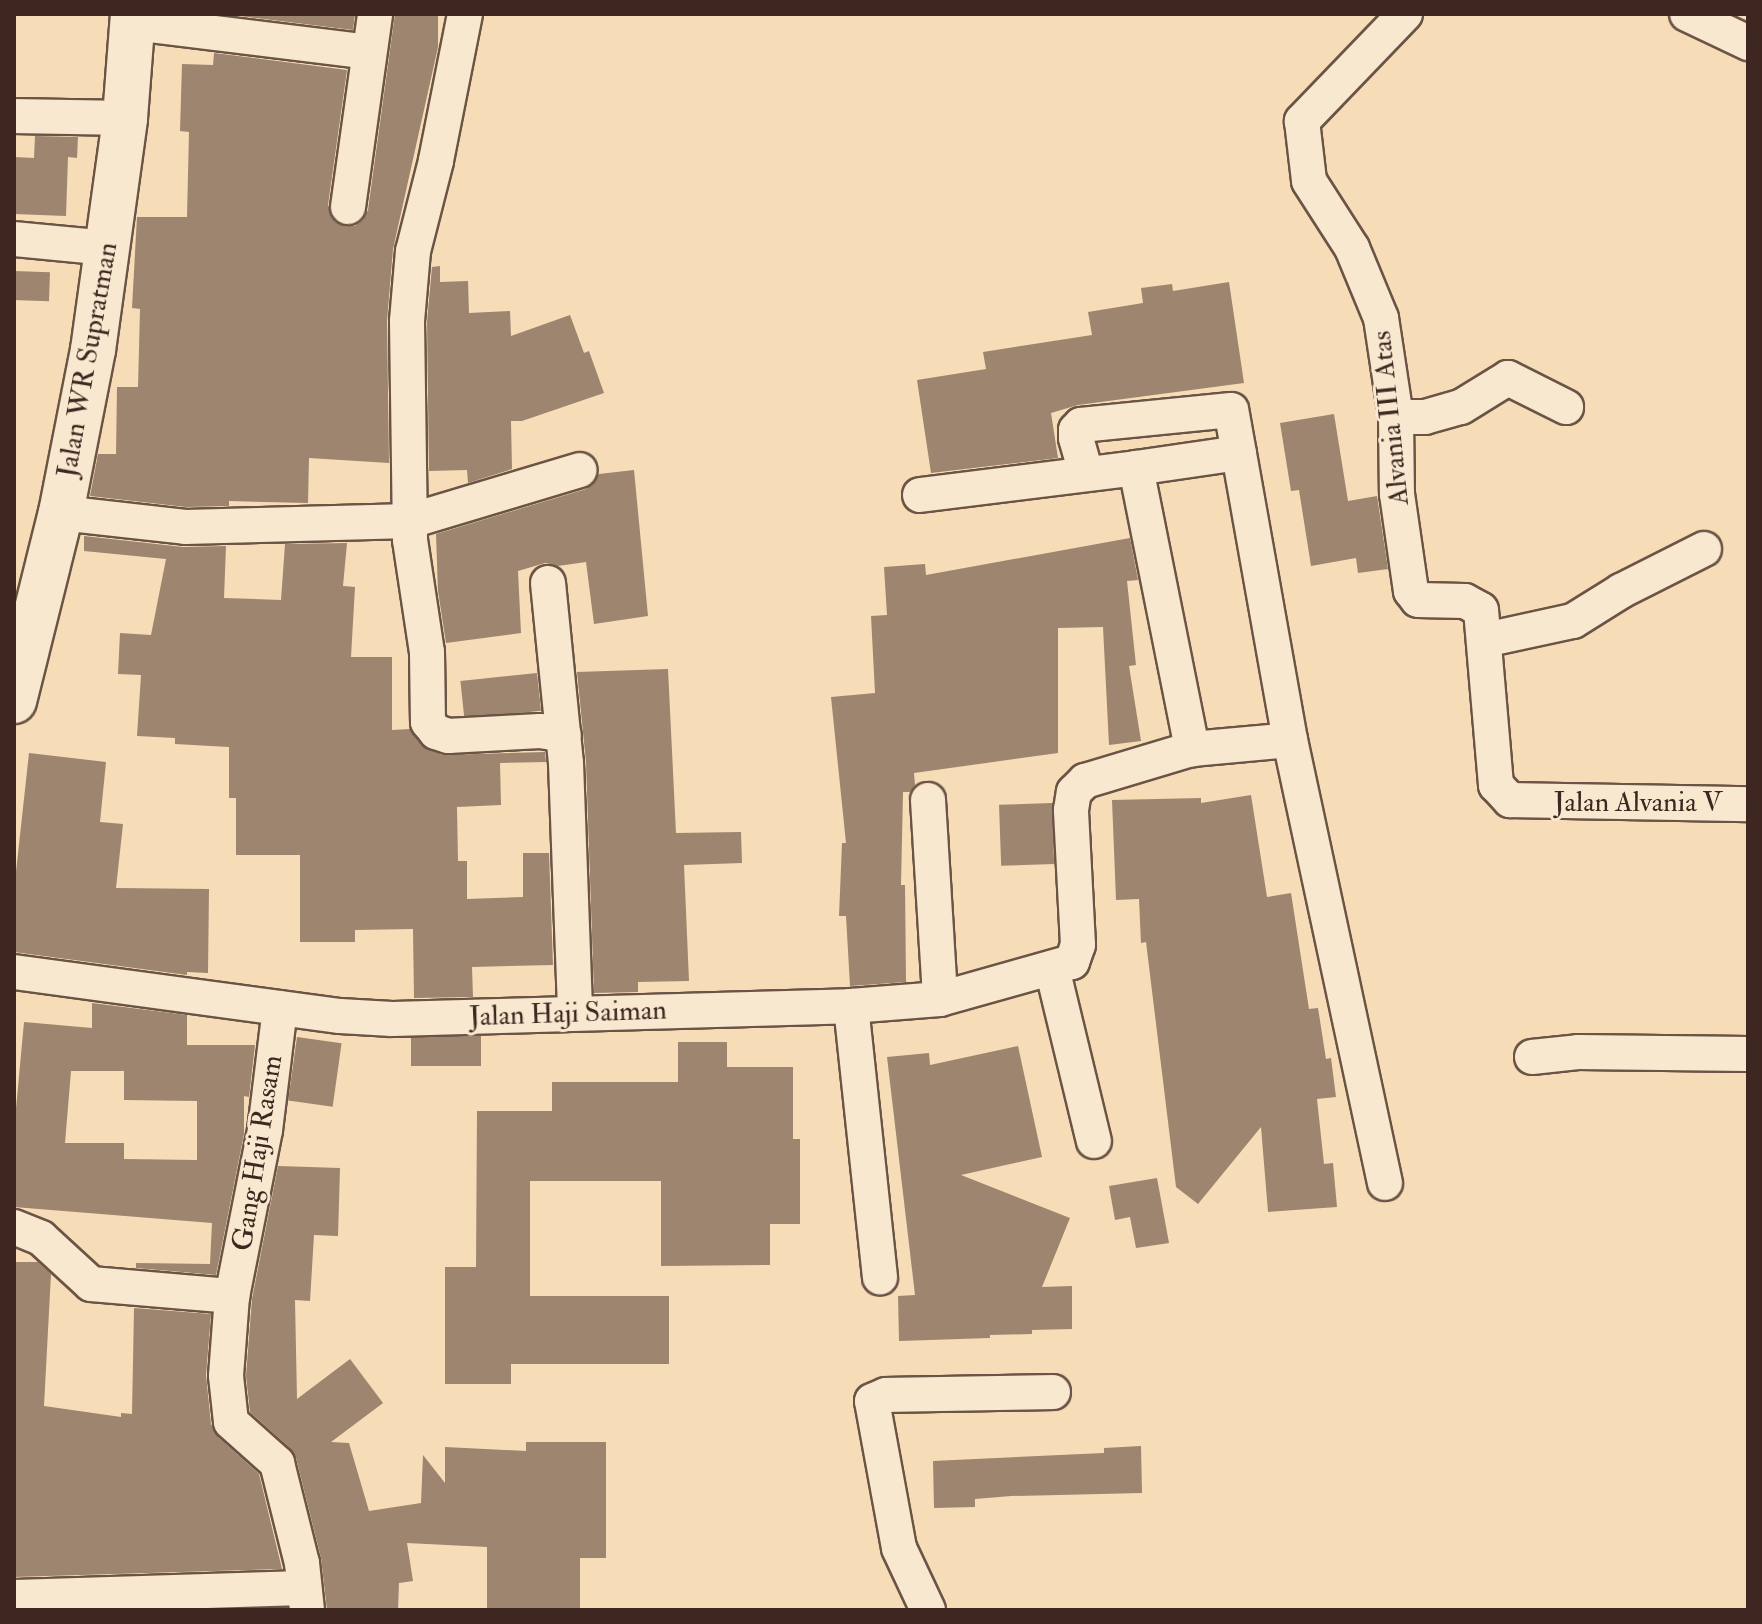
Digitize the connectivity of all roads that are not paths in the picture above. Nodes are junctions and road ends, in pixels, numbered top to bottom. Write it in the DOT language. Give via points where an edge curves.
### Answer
graph roads {
  1 [pos="375,14"];
  2 [pos="465,14"];
  3 [pos="1405,14"];
  4 [pos="1687,14"];
  5 [pos="133,18"];
  6 [pos="1748,43"];
  7 [pos="368,52"];
  8 [pos="14,116"];
  9 [pos="125,118"];
  10 [pos="348,207"];
  11 [pos="14,239"];
  12 [pos="107,248"];
  13 [pos="1566,407"];
  14 [pos="1396,417"];
  15 [pos="1239,453"];
  16 [pos="1136,468"];
  17 [pos="580,470"];
  18 [pos="1086,474"];
  19 [pos="920,495"];
  20 [pos="61,513"];
  21 [pos="410,521"];
  22 [pos="1704,549"];
  23 [pos="548,583"];
  24 [pos="26,597"];
  25 [pos="1485,640"];
  26 [pos="14,701"];
  27 [pos="564,735"];
  28 [pos="1290,740"];
  29 [pos="1192,749"];
  30 [pos="928,800"];
  31 [pos="1528,803"];
  32 [pos="1748,804"];
  33 [pos="1052,968"];
  34 [pos="14,972"];
  35 [pos="940,999"];
  36 [pos="851,1006"];
  37 [pos="280,1008"];
  38 [pos="575,1014"];
  39 [pos="1748,1054"];
  40 [pos="1532,1057"];
  41 [pos="1094,1141"];
  42 [pos="1385,1183"];
  43 [pos="14,1227"];
  44 [pos="880,1277"];
  45 [pos="232,1296"];
  46 [pos="1053,1392"];
  47 [pos="14,1597"];
  48 [pos="305,1599"];
  49 [pos="928,1610"];
  1 -- 7 [label="street"];
  2 -- 21 [label="street" via="413,251 407,321"];
  3 -- 14 [label="street, Alvania III Atas" via="1302,121 1309,181 1352,248 1381,318"];
  4 -- 6 [label="street"];
  5 -- 7 [label="street"];
  5 -- 9 [label="street, Jalan WR Supratman"];
  7 -- 10 [label="street"];
  8 -- 9 [label="street"];
  9 -- 12 [label="street, Jalan WR Supratman"];
  11 -- 12 [label="street"];
  12 -- 20 [label="street, Jalan WR Supratman"];
  13 -- 14 [label="street" via="1508,378 1461,407 1425,417"];
  14 -- 25 [label="street, Alvania III Atas" via="1397,494 1411,591 1418,600 1465,601 1481,610"];
  15 -- 16 [label="street"];
  15 -- 18 [label="street" via="1231,410 1081,425 1076,438"];
  15 -- 28 [label="street"];
  16 -- 18 [label="street"];
  16 -- 29 [label="street"];
  17 -- 21 [label="street"];
  18 -- 19 [label="street"];
  20 -- 21 [label="street" via="185,527"];
  20 -- 24 [label="street, Jalan WR Supratman"];
  21 -- 27 [label="street" via="427,652 428,722 448,736 540,731"];
  22 -- 25 [label="street" via="1573,621"];
  23 -- 27 [label="street"];
  24 -- 26 [label="street, Jalan WR Supratman"];
  25 -- 31 [label="street, Alvania III Atas" via="1496,785 1510,800"];
  27 -- 38 [label="street"];
  28 -- 29 [label="street"];
  28 -- 42 [label="street"];
  29 -- 33 [label="street" via="1085,781 1074,792 1078,945 1072,962"];
  30 -- 35 [label="street"];
  31 -- 32 [label="street, Jalan Alvania V"];
  33 -- 35 [label="street, Jalan Haji Saiman"];
  33 -- 41 [label="street"];
  34 -- 37 [label="street, Jalan Haji Saiman"];
  35 -- 36 [label="street, Jalan Haji Saiman"];
  36 -- 38 [label="street, Jalan Haji Saiman"];
  36 -- 44 [label="street"];
  37 -- 38 [label="street, Jalan Haji Saiman" via="392,1019"];
  37 -- 45 [label="street, Gang Haji Rasam" via="265,1130"];
  39 -- 40 [label="street" via="1578,1052"];
  43 -- 45 [label="street" via="41,1238 91,1284"];
  45 -- 48 [label="street, Gang Haji Rasam" via="226,1376 231,1422 277,1463 302,1563"];
  46 -- 49 [label="street" via="875,1398 871,1407 899,1548"];
  47 -- 48 [label="street"];
}
